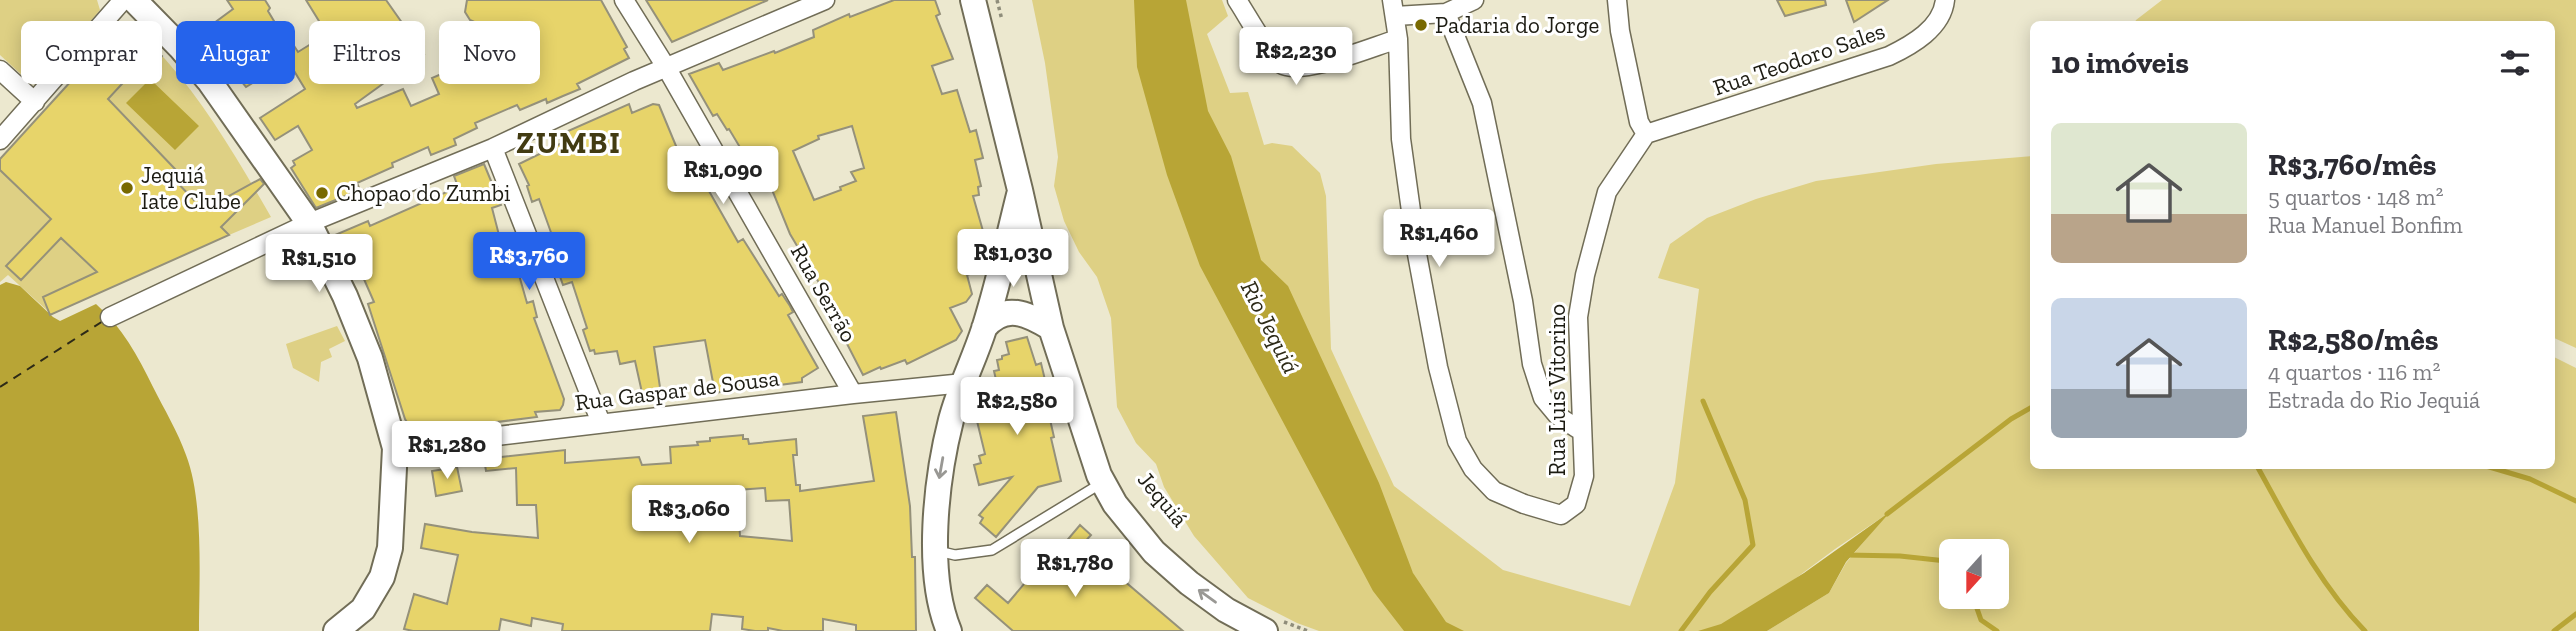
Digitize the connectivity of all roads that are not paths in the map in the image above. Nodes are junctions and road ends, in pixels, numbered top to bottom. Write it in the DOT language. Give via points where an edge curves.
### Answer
graph roads {
  1 [pos="124,0"];
  2 [pos="134,0"];
  3 [pos="624,0"];
  4 [pos="825,0"];
  5 [pos="973,0"];
  6 [pos="1237,0"];
  7 [pos="1474,0"];
  8 [pos="1617,0"];
  9 [pos="1945,0"];
  10 [pos="1394,8"];
  11 [pos="1446,13"];
  12 [pos="1398,39"];
  13 [pos="666,67"];
  14 [pos="0,71"];
  15 [pos="35,102"];
  16 [pos="1646,134"];
  17 [pos="0,140"];
  18 [pos="494,148"];
  19 [pos="1020,190"];
  20 [pos="309,223"];
  21 [pos="110,317"];
  22 [pos="984,328"];
  23 [pos="1051,328"];
  24 [pos="964,383"];
  25 [pos="853,394"];
  26 [pos="601,423"];
  27 [pos="1581,431"];
  28 [pos="395,448"];
  29 [pos="1103,482"];
  30 [pos="936,551"];
  31 [pos="1274,626"];
  32 [pos="337,631"];
  33 [pos="949,631"];
  1 -- 15 [label="street"];
  2 -- 20 [label="main road" via="210,82"];
  3 -- 13 [label="street, Rua Serrão"];
  4 -- 13 [label="street"];
  5 -- 19 [label="main road"];
  6 -- 12 [label="street" via="1273,55 1292,68"];
  7 -- 11 [label="street"];
  8 -- 16 [label="street" via="1636,109"];
  9 -- 16 [label="street, Rua Teodoro Sales" via="1942,12 1918,42 1889,56"];
  10 -- 11 [label="street"];
  10 -- 12 [label="street"];
  11 -- 27 [label="street" via="1482,103 1532,364 1543,398 1558,416"];
  12 -- 27 [label="street, Rua Luis Vitorino" via="1401,139 1416,254 1457,441 1473,469 1494,491 1561,514 1576,504 1581,493"];
  13 -- 18 [label="street"];
  13 -- 25 [label="street, Rua Serrão"];
  14 -- 15 [label="street"];
  15 -- 17 [label="street"];
  16 -- 27 [label="street, Rua Luis Vitorino" via="1607,192 1585,275 1578,317"];
  18 -- 20 [label="street"];
  18 -- 26 [label="street"];
  19 -- 22 [label="main road"];
  19 -- 23 [label="main road"];
  20 -- 21 [label="street"];
  20 -- 28 [label="main road" via="370,358"];
  22 -- 23 [label="main road" via="995,317 1018,312"];
  22 -- 24 [label="main road"];
  23 -- 29 [label="main road"];
  24 -- 25 [label="street, Rua Gaspar de Sousa"];
  24 -- 30 [label="main road, one-way" via="939,474"];
  25 -- 26 [label="street, Rua Gaspar de Sousa"];
  26 -- 28 [label="street, Rua Gaspar de Sousa"];
  28 -- 32 [label="main road" via="390,548 382,577 363,609"];
  29 -- 30 [label="lane" via="992,550 955,555"];
  31 -- 29 [label="main road, one-way" via="1226,610 1189,583 1154,552"];
  30 -- 33 [label="main road" via="941,604"];
}
